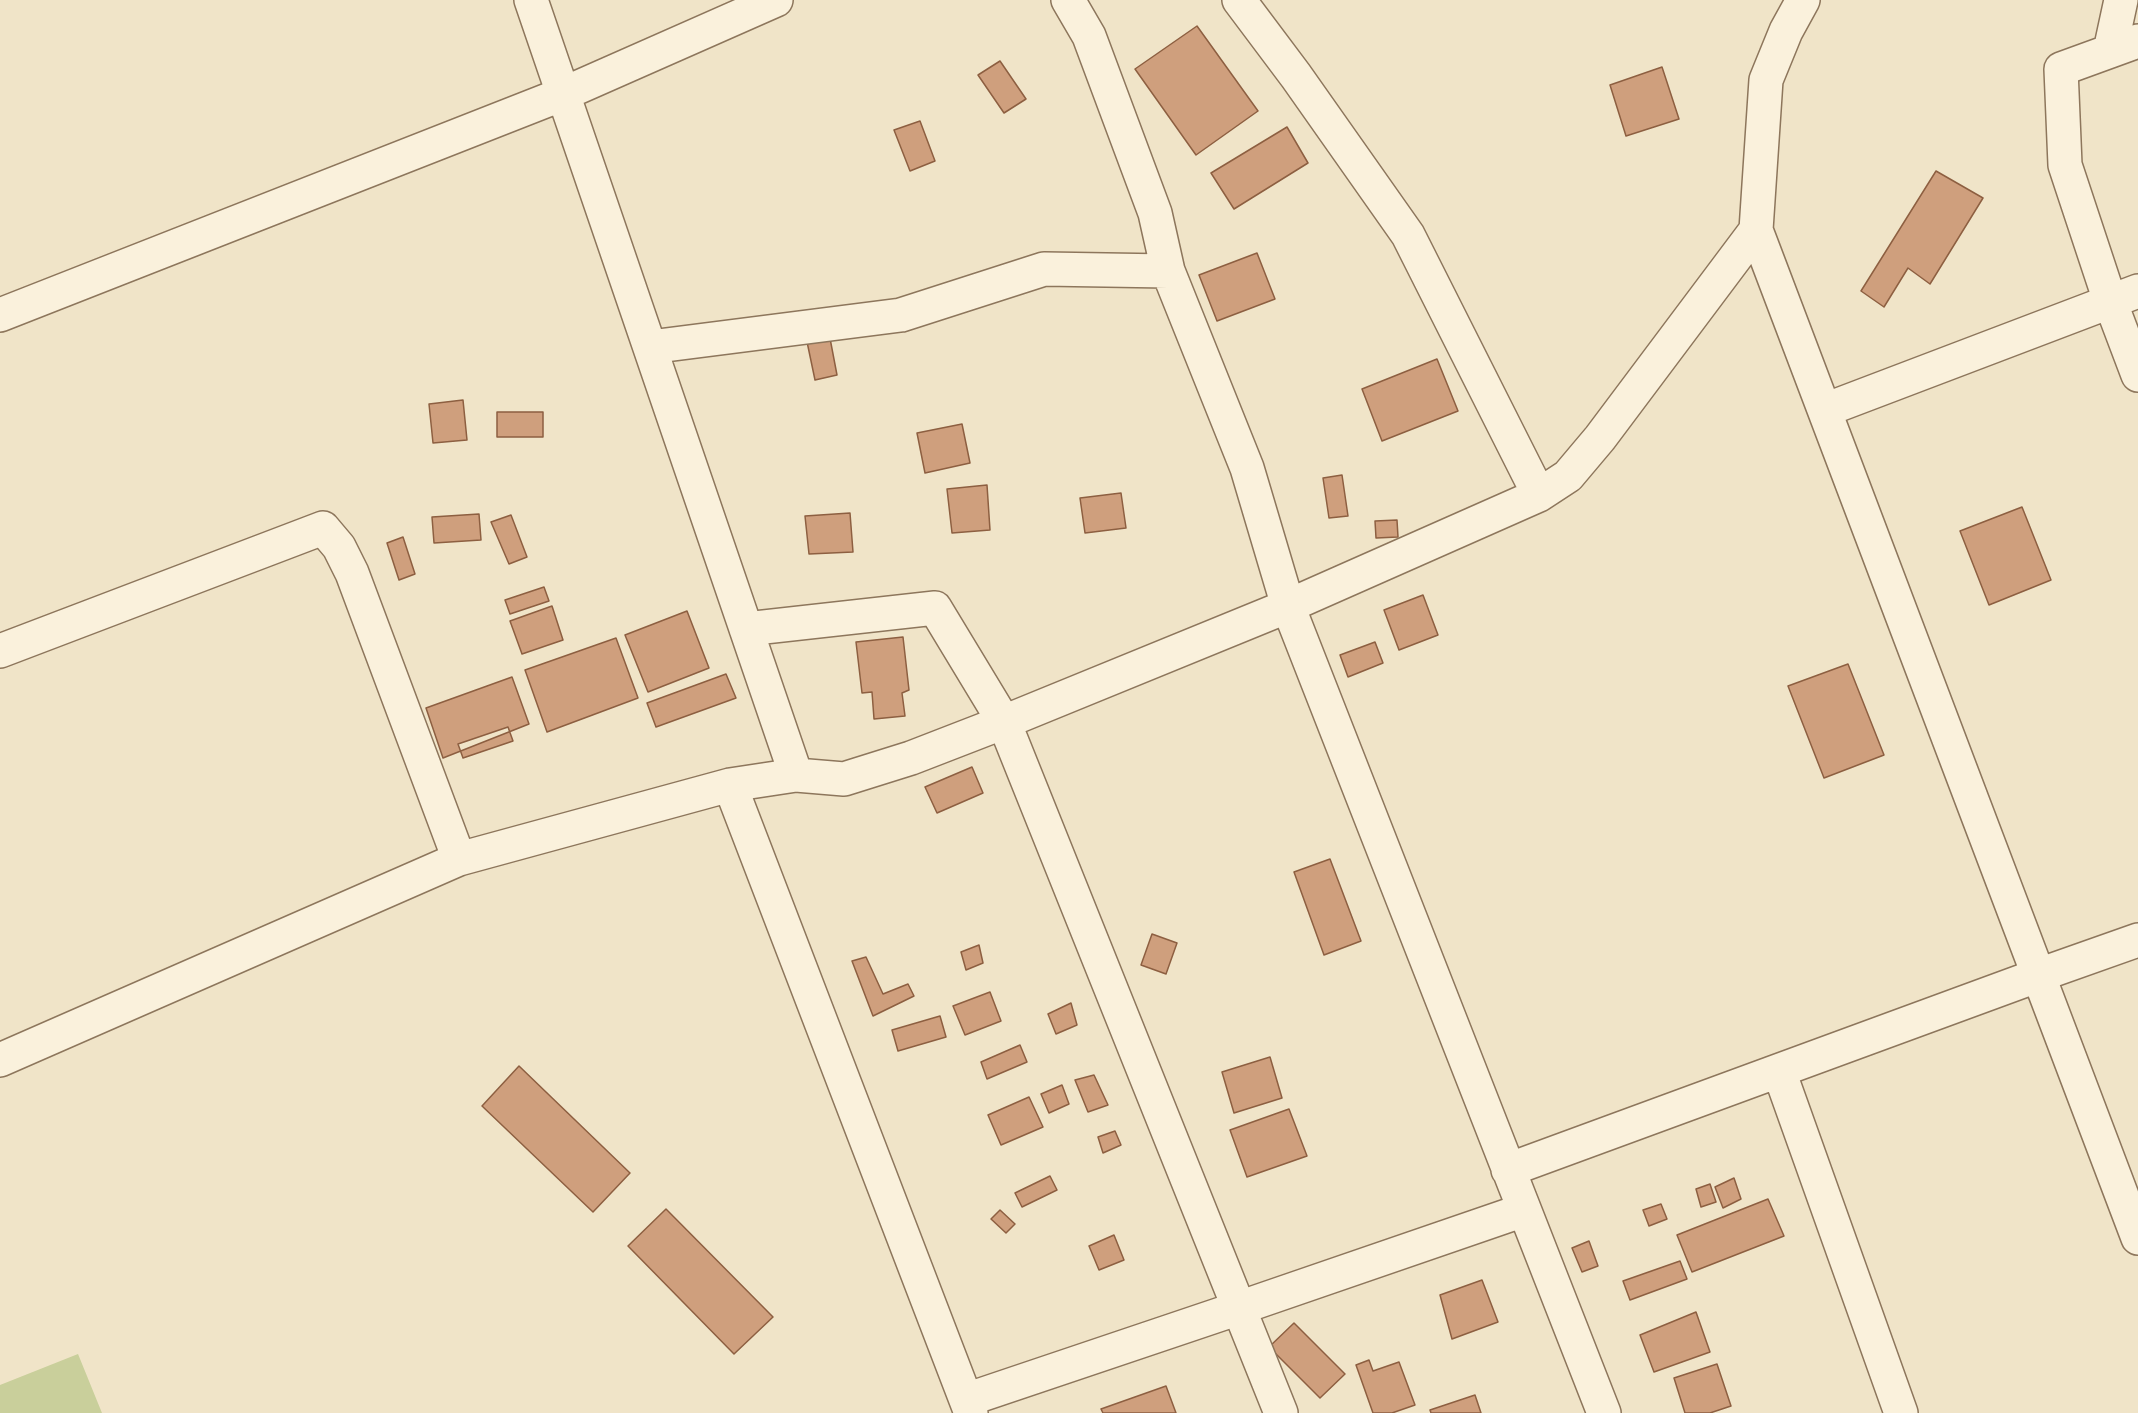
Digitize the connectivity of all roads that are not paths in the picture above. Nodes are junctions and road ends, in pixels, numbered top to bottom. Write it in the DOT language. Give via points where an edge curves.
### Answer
graph roads {
  1 [pos="531,0"];
  2 [pos="776,0"];
  3 [pos="1068,0"];
  4 [pos="1239,0"];
  5 [pos="1803,0"];
  6 [pos="2121,0"];
  7 [pos="2124,46"];
  8 [pos="563,94"];
  9 [pos="1756,230"];
  10 [pos="1168,271"];
  11 [pos="2124,296"];
  12 [pos="0,315"];
  13 [pos="650,347"];
  14 [pos="2138,375"];
  15 [pos="1825,410"];
  16 [pos="1539,495"];
  17 [pos="1288,606"];
  18 [pos="746,628"];
  19 [pos="0,651"];
  20 [pos="1004,722"];
  21 [pos="796,775"];
  22 [pos="730,785"];
  23 [pos="459,859"];
  24 [pos="2138,940"];
  25 [pos="2039,975"];
  26 [pos="0,1060"];
  27 [pos="1779,1071"];
  28 [pos="1508,1170"];
  29 [pos="1524,1210"];
  30 [pos="2138,1238"];
  31 [pos="1239,1308"];
  32 [pos="969,1406"];
  33 [pos="1281,1413"];
  34 [pos="1604,1413"];
  35 [pos="1900,1413"];
  1 -- 8 [label="street"];
  2 -- 8 [label="street"];
  3 -- 10 [label="street" via="1089,36 1155,213"];
  4 -- 16 [label="street" via="1408,235"];
  5 -- 9 [label="street" via="1766,80"];
  6 -- 7 [label="street"];
  7 -- 11 [label="street" via="2061,69 2066,165"];
  8 -- 12 [label="street"];
  8 -- 13 [label="street"];
  9 -- 15 [label="street"];
  9 -- 16 [label="street" via="1600,438 1568,476"];
  10 -- 13 [label="street" via="1044,269 901,315"];
  10 -- 17 [label="street" via="1247,468"];
  11 -- 14 [label="street"];
  11 -- 15 [label="street"];
  13 -- 18 [label="street"];
  15 -- 25 [label="street"];
  16 -- 17 [label="street"];
  17 -- 20 [label="street"];
  17 -- 28 [label="street"];
  18 -- 20 [label="street" via="935,608"];
  18 -- 21 [label="street"];
  19 -- 23 [label="street" via="323,528 339,547 351,573"];
  20 -- 21 [label="street" via="844,779"];
  20 -- 31 [label="street"];
  21 -- 22 [label="street"];
  22 -- 23 [label="street"];
  22 -- 32 [label="street"];
  23 -- 26 [label="street"];
  24 -- 25 [label="street"];
  25 -- 27 [label="street"];
  25 -- 30 [label="street"];
  27 -- 28 [label="street"];
  27 -- 35 [label="street"];
  28 -- 29 [label="street"];
  29 -- 31 [label="street"];
  29 -- 34 [label="street"];
  31 -- 32 [label="street"];
  31 -- 33 [label="street"];
}
